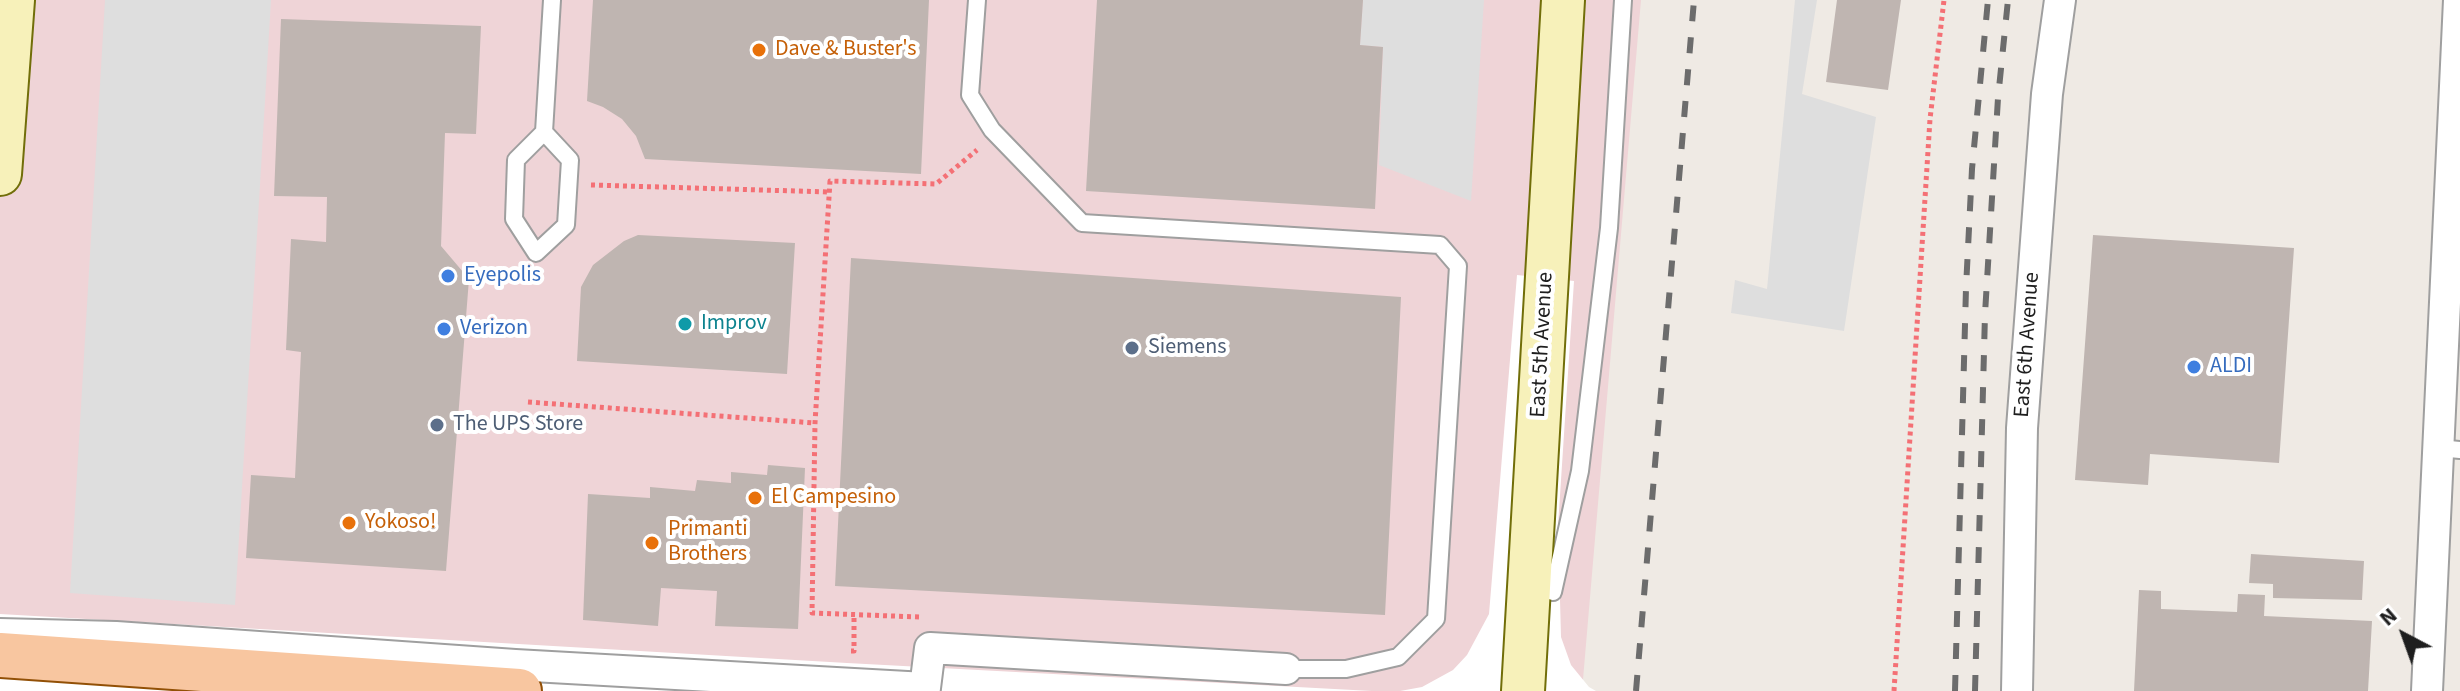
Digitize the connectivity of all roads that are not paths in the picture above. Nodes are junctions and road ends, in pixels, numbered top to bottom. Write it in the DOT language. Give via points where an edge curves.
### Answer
graph roads {
  1 [pos="13,0"];
  2 [pos="552,0"];
  3 [pos="977,0"];
  4 [pos="1563,0"];
  5 [pos="1623,0"];
  6 [pos="2060,0"];
  7 [pos="2459,0"];
  8 [pos="544,132"];
  9 [pos="0,174"];
  10 [pos="2449,449"];
  11 [pos="1553,592"];
  12 [pos="0,634"];
  13 [pos="0,655"];
  14 [pos="1286,669"];
  15 [pos="925,690"];
  16 [pos="519,691"];
  17 [pos="1523,691"];
  18 [pos="2017,691"];
  19 [pos="2427,691"];
  1 -- 9 [label="street"];
  2 -- 8 [label="lane"];
  3 -- 14 [label="lane" via="970,95 992,130 1082,223 1440,245 1458,266 1436,619 1398,657 1346,669"];
  4 -- 17 [label="street, East 5th Avenue"];
  5 -- 11 [label="lane" via="1609,228 1580,471"];
  6 -- 18 [label="street, East 6th Avenue" via="2047,94 2022,428"];
  7 -- 10 [label="street"];
  8 -- 8 [label="lane" via="516,160 514,219 536,253 566,225 570,160"];
  10 -- 19 [label="street"];
  12 -- 15 [label="street" via="116,637"];
  13 -- 16 [label="main road"];
  14 -- 15 [label="street" via="930,648"];
}
